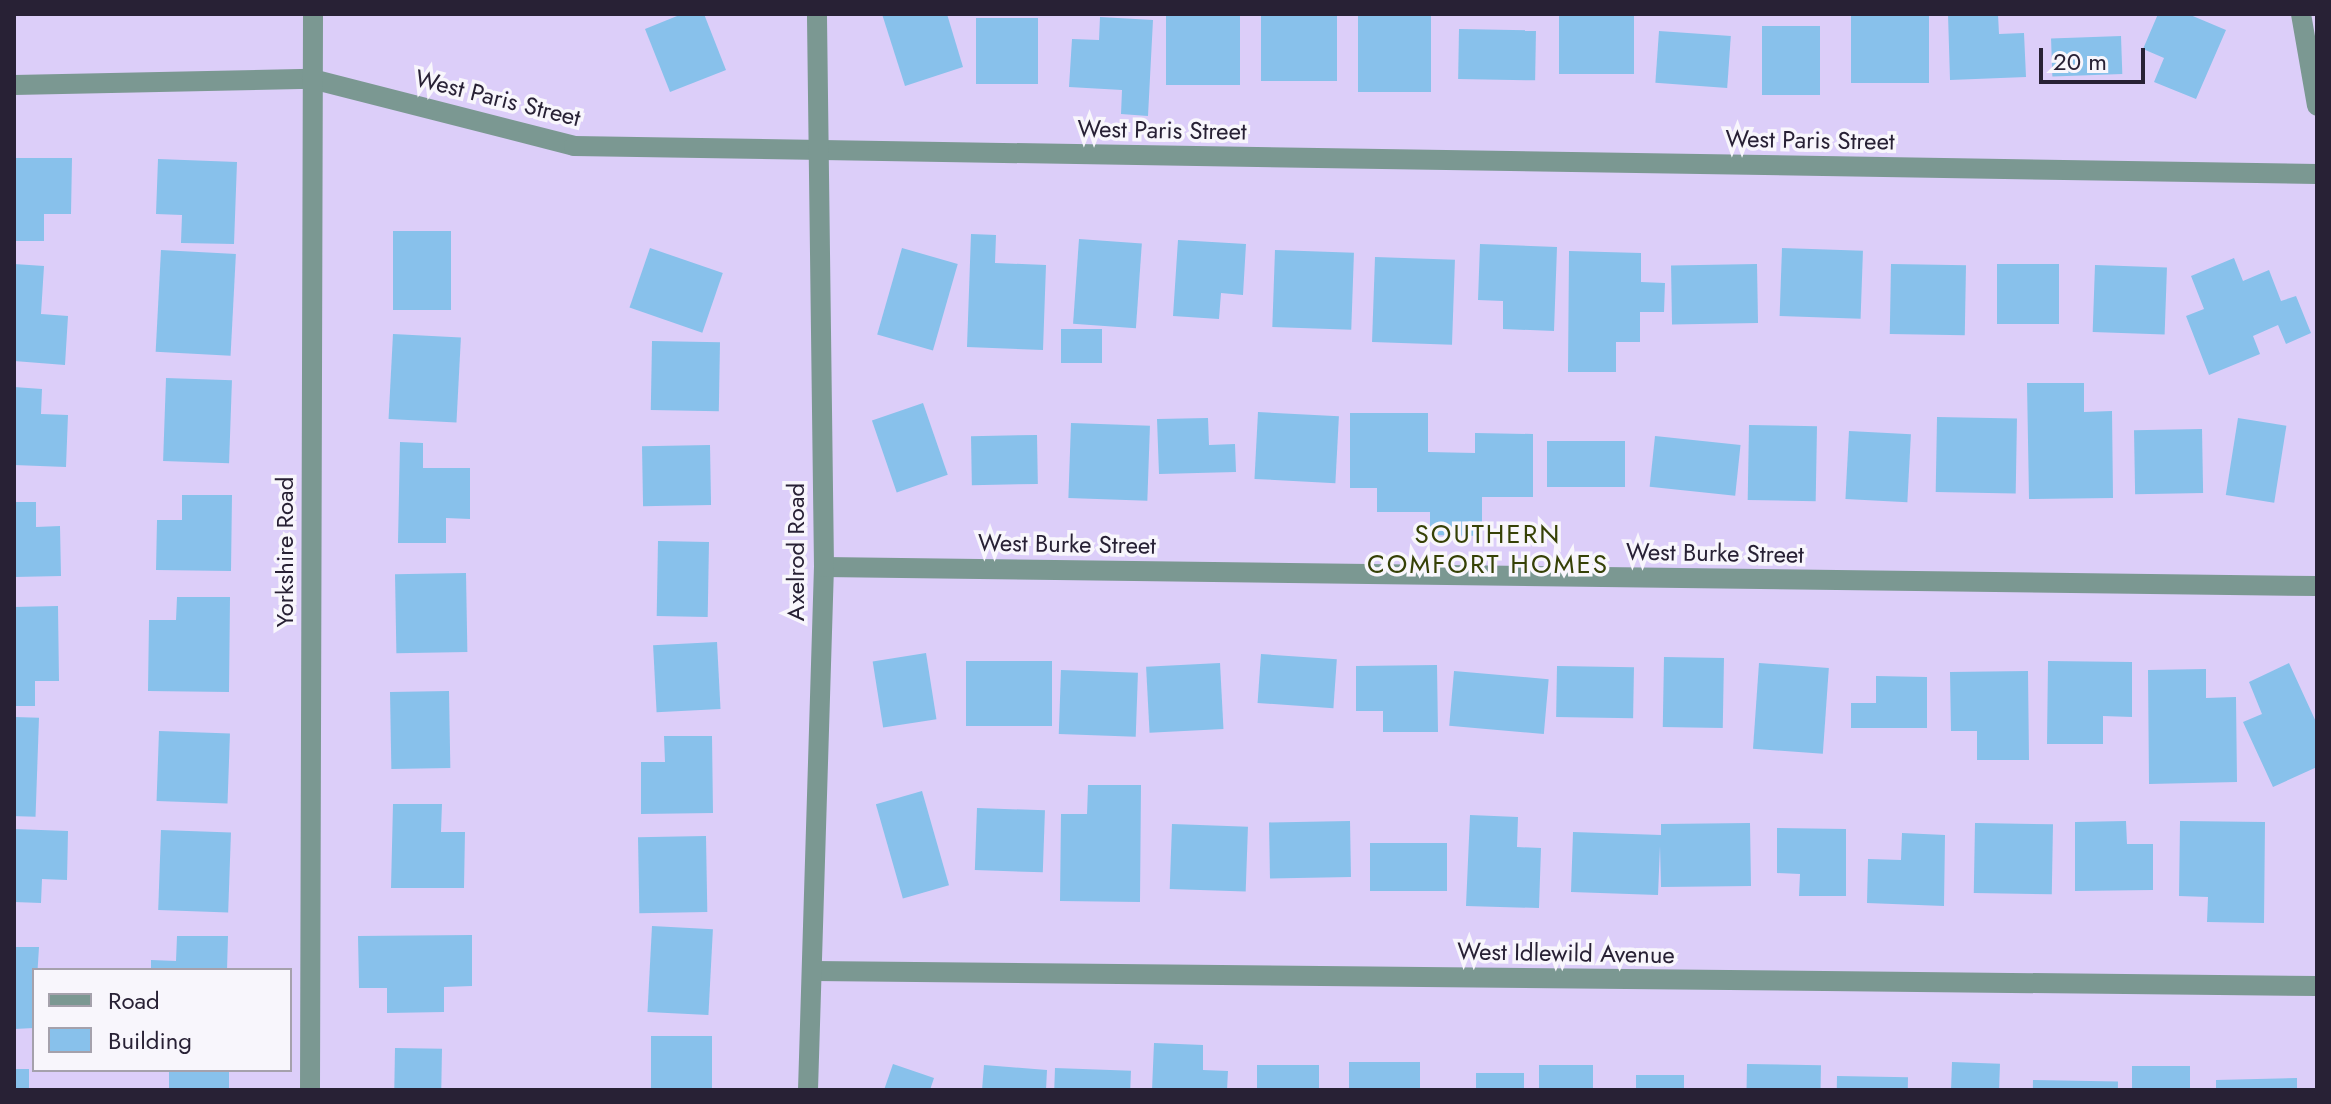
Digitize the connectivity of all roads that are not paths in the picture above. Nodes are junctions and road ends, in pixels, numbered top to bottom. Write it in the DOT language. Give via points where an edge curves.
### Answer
graph roads {
  1 [pos="313,14"];
  2 [pos="817,14"];
  3 [pos="2301,14"];
  4 [pos="312,79"];
  5 [pos="14,85"];
  6 [pos="2317,106"];
  7 [pos="816,151"];
  8 [pos="2317,174"];
  9 [pos="824,567"];
  10 [pos="2317,586"];
  11 [pos="814,971"];
  12 [pos="2317,986"];
  13 [pos="310,1090"];
  14 [pos="808,1090"];
  1 -- 4 [label="street, Yorkshire Road"];
  2 -- 7 [label="street, Axelrod Road"];
  3 -- 6 [label="street"];
  4 -- 5 [label="street, West Paris Street"];
  4 -- 7 [label="street, West Paris Street" via="574,146"];
  4 -- 13 [label="street, Yorkshire Road"];
  7 -- 8 [label="street, West Paris Street"];
  7 -- 9 [label="street, Axelrod Road"];
  9 -- 10 [label="street, West Burke Street"];
  9 -- 11 [label="street, Axelrod Road"];
  11 -- 12 [label="street, West Idlewild Avenue"];
  11 -- 14 [label="street, Axelrod Road"];
}
